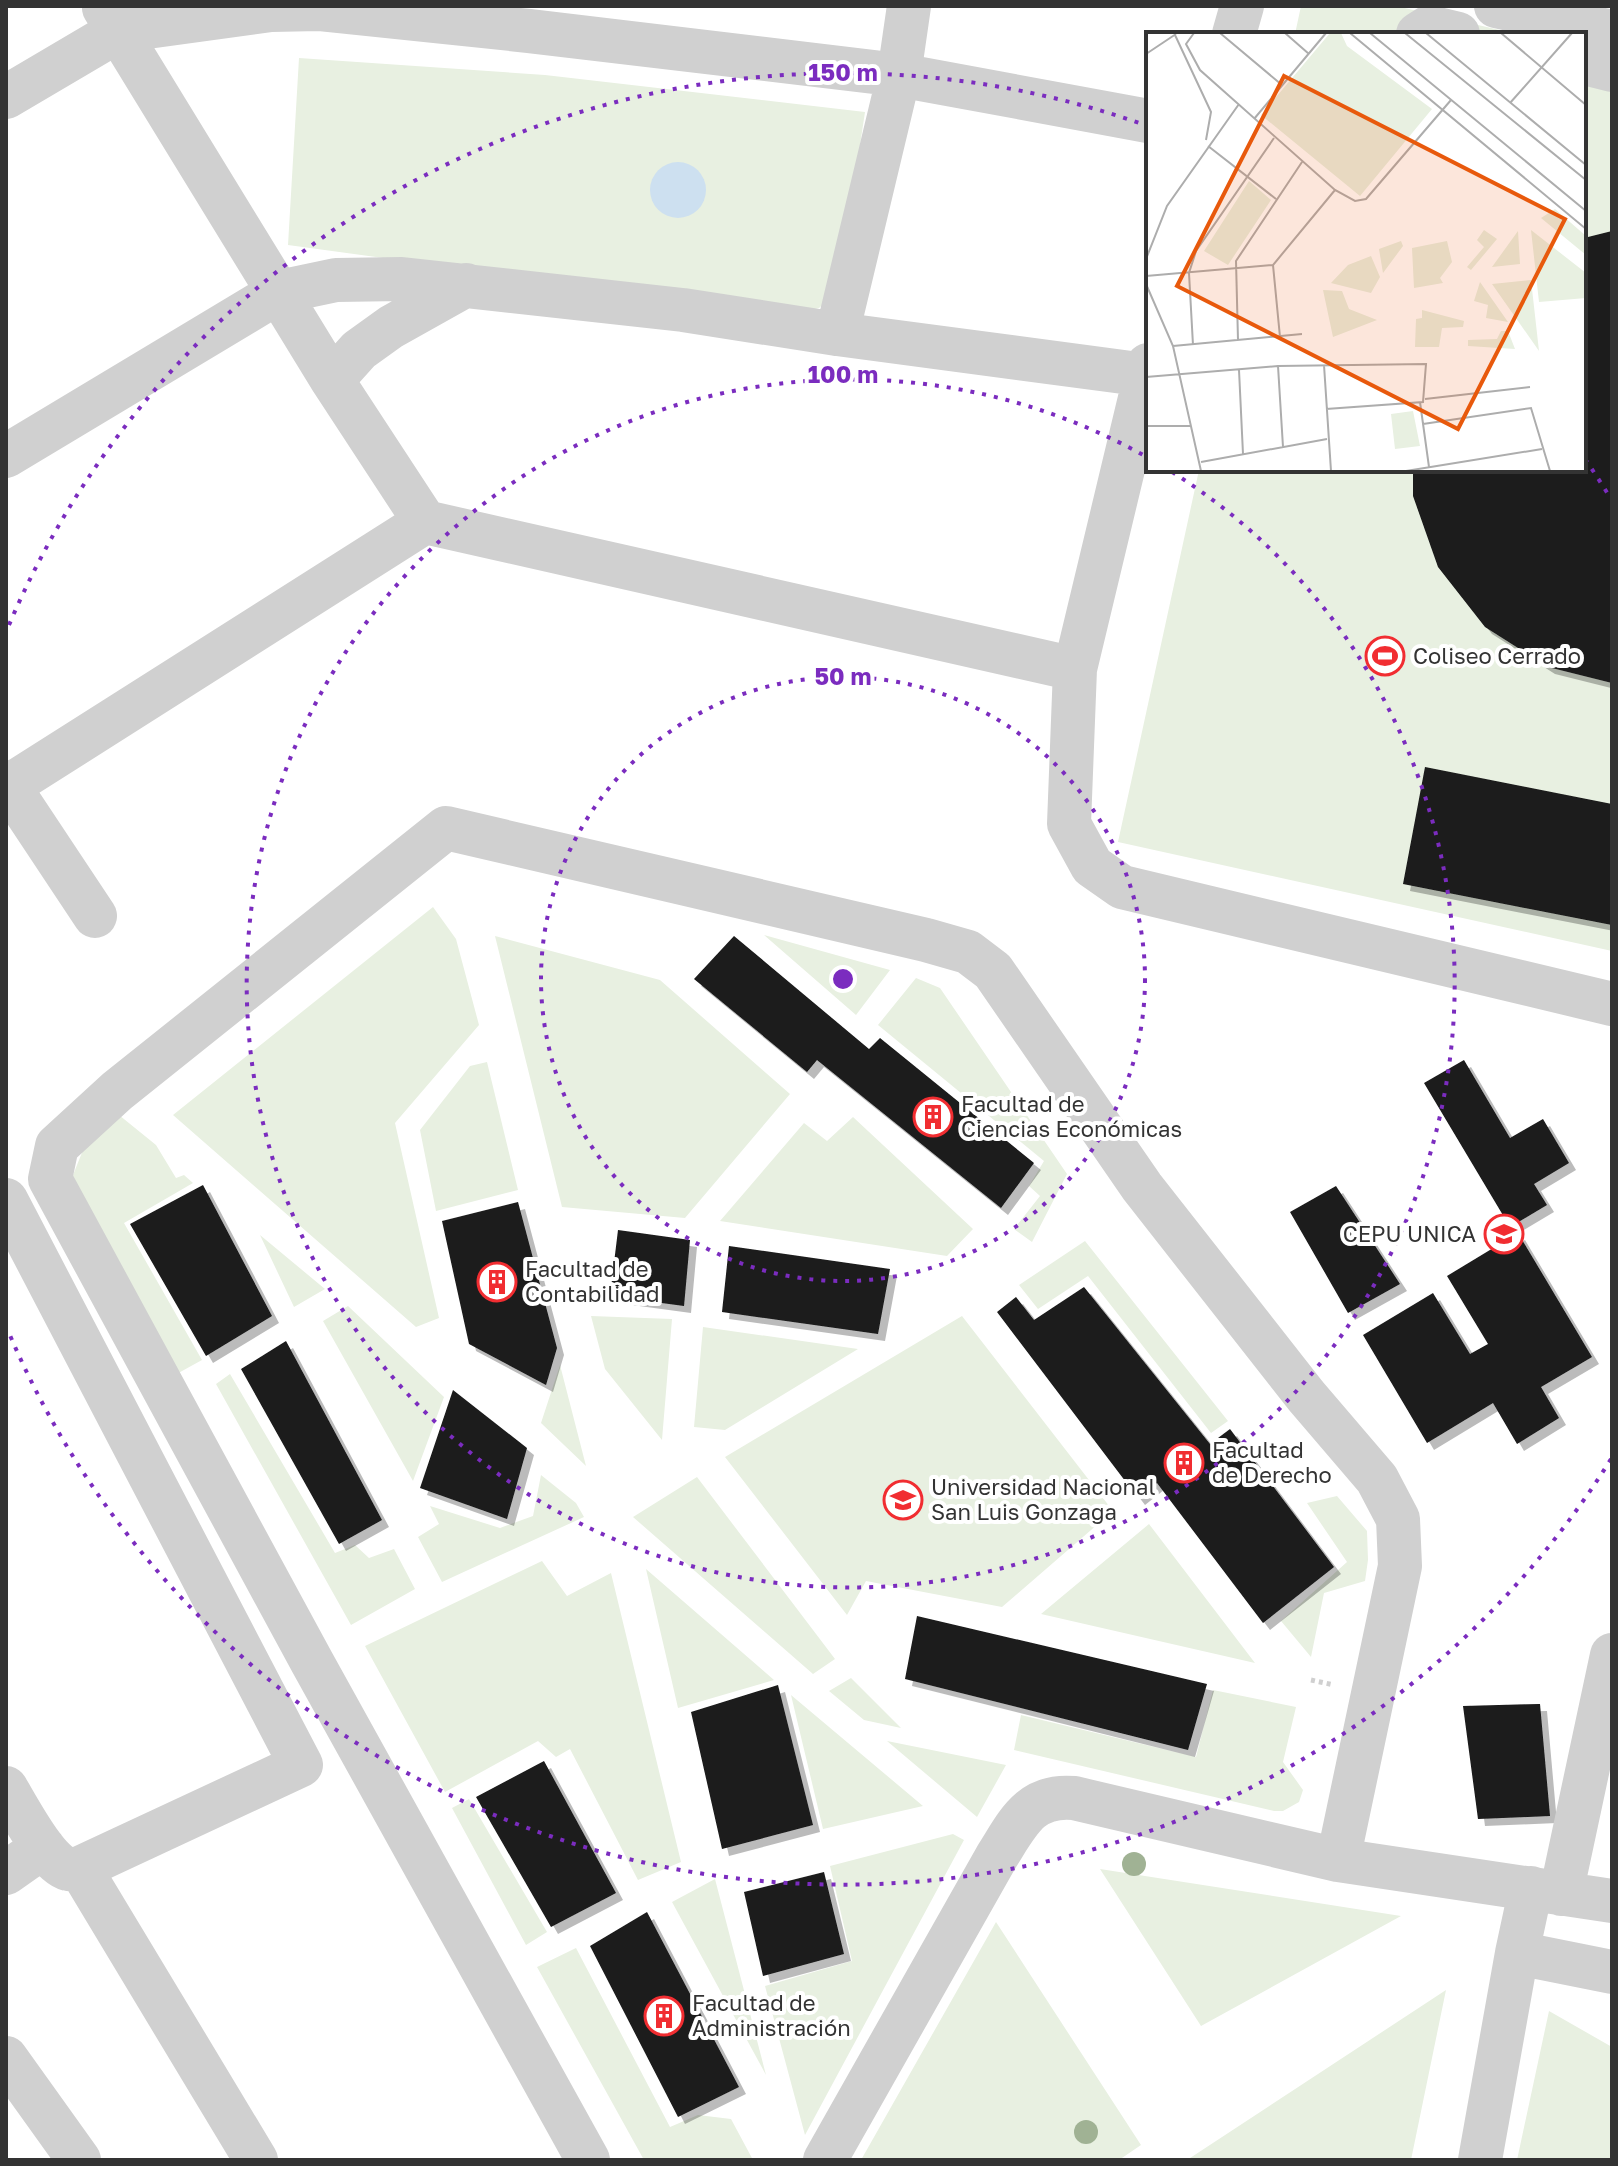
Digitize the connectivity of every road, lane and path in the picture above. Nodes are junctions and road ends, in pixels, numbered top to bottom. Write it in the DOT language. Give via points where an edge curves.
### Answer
graph roads {
  1 [pos="909,6"];
  2 [pos="1242,6"];
  3 [pos="1496,6"];
  4 [pos="1554,12"];
  5 [pos="110,18"];
  6 [pos="1235,32"];
  7 [pos="1421,32"];
  8 [pos="1450,32"];
  9 [pos="1612,32"];
  10 [pos="1586,64"];
  11 [pos="1612,70"];
  12 [pos="899,75"];
  13 [pos="6,97"];
  14 [pos="1146,121"];
  15 [pos="466,285"];
  16 [pos="279,292"];
  17 [pos="837,334"];
  18 [pos="1146,370"];
  19 [pos="1146,374"];
  20 [pos="332,380"];
  21 [pos="6,456"];
  22 [pos="425,522"];
  23 [pos="1075,669"];
  24 [pos="7,784"];
  25 [pos="95,916"];
  26 [pos="1612,1004"];
  27 [pos="6,1200"];
  28 [pos="1612,1655"];
  29 [pos="6,1788"];
  30 [pos="43,1847"];
  31 [pos="1338,1860"];
  32 [pos="80,1868"];
  33 [pos="6,1873"];
  34 [pos="1546,1891"];
  35 [pos="1612,1901"];
  36 [pos="1517,1953"];
  37 [pos="1612,1972"];
  38 [pos="6,2058"];
  39 [pos="79,2160"];
  40 [pos="256,2160"];
  41 [pos="588,2160"];
  42 [pos="825,2160"];
  43 [pos="1480,2160"];
  1 -- 12 [label="street"];
  2 -- 6 [label="street"];
  3 -- 4 [label="street"];
  4 -- 9 [label="street"];
  5 -- 12 [label="street" via="320,9"];
  5 -- 13 [label="street"];
  5 -- 16 [label="street"];
  7 -- 8 [label="street" via="1429,27"];
  10 -- 11 [label="street"];
  12 -- 14 [label="street"];
  12 -- 17 [label="street"];
  15 -- 16 [label="street" via="336,280"];
  15 -- 17 [label="street"];
  15 -- 20 [label="street" via="391,327 359,350"];
  16 -- 20 [label="street"];
  16 -- 21 [label="street"];
  17 -- 18 [label="street"];
  19 -- 23 [label="street"];
  20 -- 22 [label="street"];
  22 -- 23 [label="street"];
  22 -- 24 [label="street"];
  23 -- 26 [label="street" via="1069,824 1092,866 1122,887"];
  24 -- 25 [label="street"];
  27 -- 32 [label="street" via="301,1765"];
  28 -- 34 [label="street"];
  29 -- 30 [label="street"];
  30 -- 32 [label="street" via="59,1865"];
  30 -- 33 [label="street"];
  31 -- 34 [label="street"];
  31 -- 41 [label="street" via="1400,1566 1398,1519 1377,1479 1142,1187 993,971 968,952 926,940 446,828 117,1091 57,1146 50,1179"];
  31 -- 42 [label="street" via="1074,1798 1060,1797 1031,1808 997,1856"];
  32 -- 40 [label="street"];
  34 -- 35 [label="street"];
  34 -- 36 [label="street"];
  36 -- 37 [label="street"];
  36 -- 43 [label="street"];
  38 -- 39 [label="street"];
}
